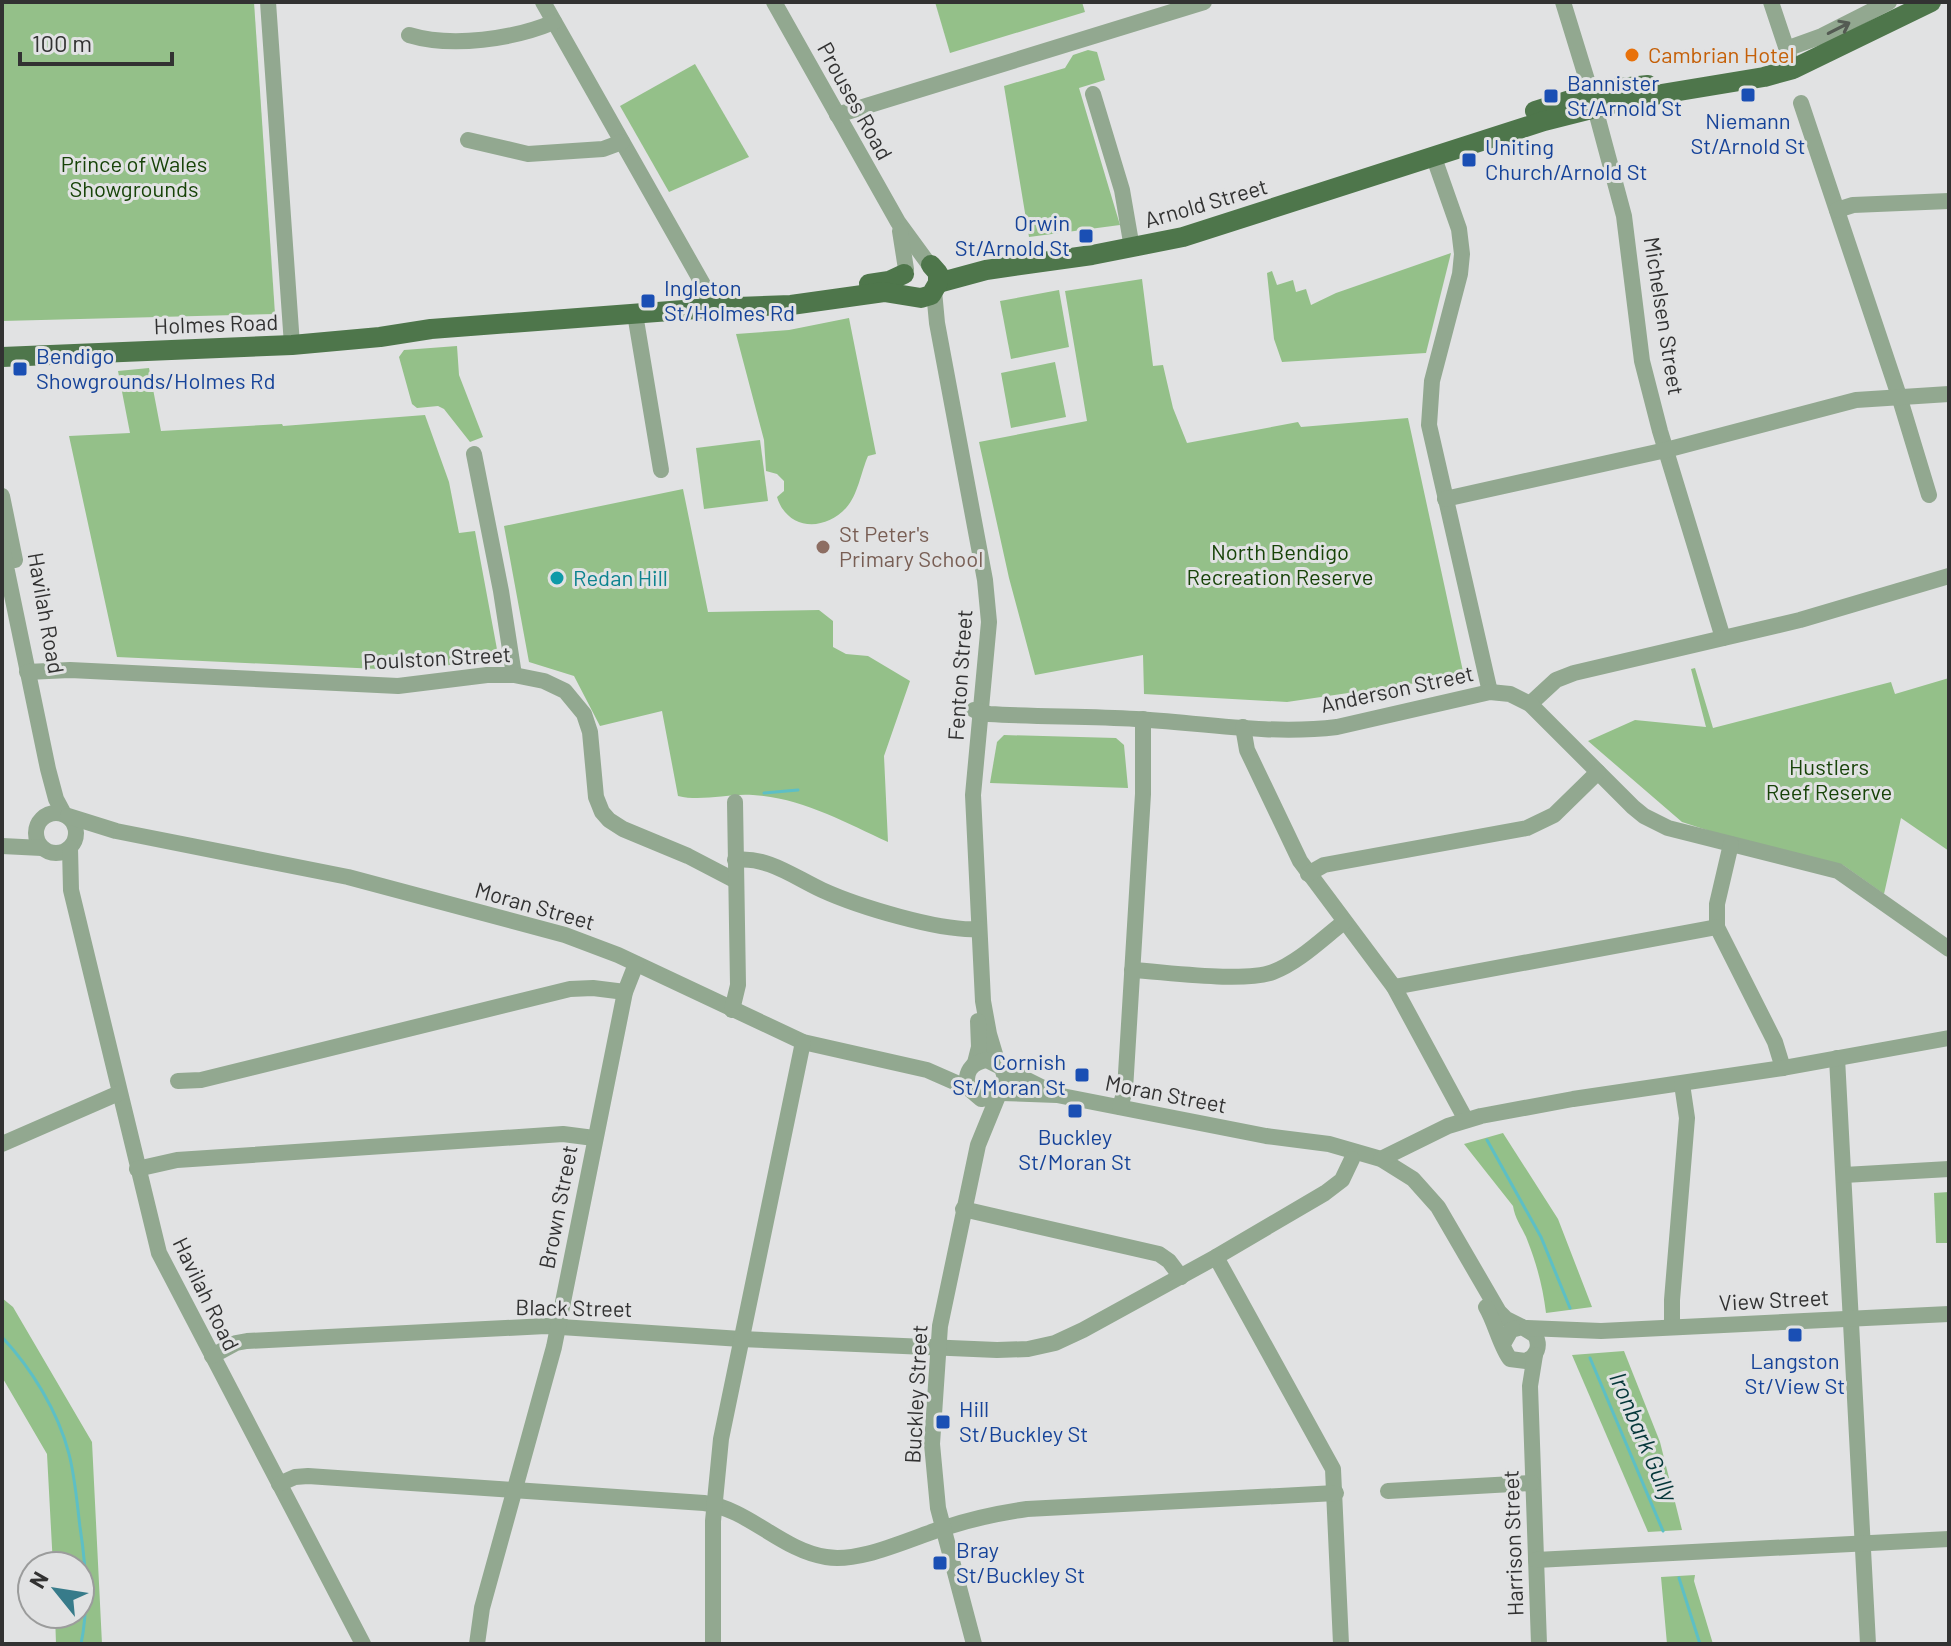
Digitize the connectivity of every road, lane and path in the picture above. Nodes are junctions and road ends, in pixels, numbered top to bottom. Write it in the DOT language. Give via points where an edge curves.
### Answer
graph roads {
  1 [pos="268,2"];
  2 [pos="543,2"];
  3 [pos="774,2"];
  4 [pos="1204,2"];
  5 [pos="1563,2"];
  6 [pos="1771,2"];
  7 [pos="1922,2"];
  8 [pos="1931,2"];
  9 [pos="1894,9"];
  10 [pos="554,22"];
  11 [pos="409,35"];
  12 [pos="1786,49"];
  13 [pos="1793,69"];
  14 [pos="1093,94"];
  15 [pos="1593,100"];
  16 [pos="1801,103"];
  17 [pos="837,115"];
  18 [pos="468,140"];
  19 [pos="622,142"];
  20 [pos="1433,155"];
  21 [pos="1949,201"];
  22 [pos="1837,210"];
  23 [pos="898,222"];
  24 [pos="1132,248"];
  25 [pos="905,271"];
  26 [pos="927,283"];
  27 [pos="710,308"];
  28 [pos="635,314"];
  29 [pos="291,339"];
  30 [pos="2,343"];
  31 [pos="2,357"];
  32 [pos="1949,394"];
  33 [pos="1899,396"];
  34 [pos="1666,450"];
  35 [pos="474,454"];
  36 [pos="661,470"];
  37 [pos="1929,495"];
  38 [pos="2,496"];
  39 [pos="1445,499"];
  40 [pos="2,547"];
  41 [pos="1947,582"];
  42 [pos="1723,638"];
  43 [pos="31,671"];
  44 [pos="514,675"];
  45 [pos="1490,692"];
  46 [pos="1530,704"];
  47 [pos="977,711"];
  48 [pos="1143,719"];
  49 [pos="1243,727"];
  50 [pos="48,769"];
  51 [pos="1598,772"];
  52 [pos="735,802"];
  53 [pos="66,815"];
  54 [pos="39,822"];
  55 [pos="116,831"];
  56 [pos="73,843"];
  57 [pos="1731,844"];
  58 [pos="2,845"];
  59 [pos="46,850"];
  60 [pos="735,860"];
  61 [pos="1308,874"];
  62 [pos="736,881"];
  63 [pos="71,890"];
  64 [pos="1344,922"];
  65 [pos="1717,927"];
  66 [pos="975,930"];
  67 [pos="1949,949"];
  68 [pos="636,964"];
  69 [pos="1132,970"];
  70 [pos="1394,987"];
  71 [pos="625,992"];
  72 [pos="732,1010"];
  73 [pos="1949,1038"];
  74 [pos="803,1042"];
  75 [pos="1837,1058"];
  76 [pos="973,1065"];
  77 [pos="1000,1066"];
  78 [pos="1783,1068"];
  79 [pos="927,1070"];
  80 [pos="178,1081"];
  81 [pos="1682,1084"];
  82 [pos="972,1092"];
  83 [pos="119,1093"];
  84 [pos="1000,1094"];
  85 [pos="1057,1095"];
  86 [pos="1120,1107"];
  87 [pos="1466,1120"];
  88 [pos="1266,1136"];
  89 [pos="594,1138"];
  90 [pos="1420,1141"];
  91 [pos="2,1144"];
  92 [pos="978,1145"];
  93 [pos="1352,1159"];
  94 [pos="1393,1168"];
  95 [pos="137,1169"];
  96 [pos="1949,1169"];
  97 [pos="1844,1175"];
  98 [pos="963,1209"];
  99 [pos="1216,1257"];
  100 [pos="1181,1277"];
  101 [pos="1949,1314"];
  102 [pos="1852,1319"];
  103 [pos="559,1326"];
  104 [pos="1672,1327"];
  105 [pos="1524,1328"];
  106 [pos="1601,1331"];
  107 [pos="741,1339"];
  108 [pos="1503,1344"];
  109 [pos="938,1347"];
  110 [pos="1536,1352"];
  111 [pos="212,1356"];
  112 [pos="1515,1361"];
  113 [pos="1530,1441"];
  114 [pos="1532,1483"];
  115 [pos="279,1484"];
  116 [pos="515,1490"];
  117 [pos="1388,1491"];
  118 [pos="1336,1493"];
  119 [pos="714,1504"];
  120 [pos="943,1528"];
  121 [pos="1949,1539"];
  122 [pos="1863,1543"];
  123 [pos="1536,1560"];
  124 [pos="363,1644"];
  125 [pos="477,1644"];
  126 [pos="713,1644"];
  127 [pos="974,1644"];
  128 [pos="1341,1644"];
  129 [pos="1539,1644"];
  130 [pos="1868,1644"];
  1 -- 29 [label="street"];
  2 -- 10 [label="street"];
  3 -- 17 [label="street, Prouses Road"];
  4 -- 17 [label="street"];
  5 -- 15 [label="street, Michelsen Street"];
  6 -- 12 [label="street"];
  7 -- 9 [label="main road, Arnold Street"];
  8 -- 9 [label="main road, Arnold Street"];
  12 -- 9 [label="street, Arnold Street, one-way"];
  9 -- 13 [label="main road, Arnold Street"];
  10 -- 11 [label="street" via="512,36 441,40"];
  10 -- 19 [label="street"];
  12 -- 13 [label="street"];
  13 -- 15 [label="main road, Arnold Street"];
  14 -- 24 [label="street" via="1122,190"];
  15 -- 20 [label="main road, Arnold Street"];
  15 -- 34 [label="street, Michelsen Street" via="1624,216 1642,361"];
  16 -- 22 [label="street"];
  17 -- 23 [label="street, Prouses Road"];
  18 -- 19 [label="street" via="521,154 603,149"];
  19 -- 27 [label="street" via="705,288"];
  20 -- 24 [label="main road, Arnold Street" via="1209,230"];
  20 -- 39 [label="street" via="1459,229 1462,254 1429,407"];
  21 -- 22 [label="street"];
  22 -- 33 [label="street"];
  23 -- 25 [label="street, Prouses Road"];
  23 -- 26 [label="street, Prouses Road"];
  24 -- 26 [label="main road, Arnold Street"];
  25 -- 26 [label="main road" via="903,284"];
  25 -- 27 [label="main road, Holmes Road" via="881,283"];
  26 -- 27 [label="main road, Holmes Road" via="791,305"];
  26 -- 47 [label="street, Fenton Street" via="987,600 988,642"];
  27 -- 28 [label="main road, Holmes Road"];
  28 -- 29 [label="main road, Holmes Road" via="380,337"];
  28 -- 36 [label="street"];
  29 -- 30 [label="main road, Holmes Road"];
  29 -- 31 [label="main road, Holmes Road"];
  32 -- 33 [label="street"];
  33 -- 34 [label="street" via="1856,400"];
  33 -- 37 [label="street"];
  34 -- 39 [label="street"];
  34 -- 42 [label="street, Michelsen Street"];
  35 -- 44 [label="street"];
  38 -- 43 [label="street, Havilah Road"];
  39 -- 45 [label="street"];
  40 -- 43 [label="street, Havilah Road"];
  41 -- 42 [label="street"];
  42 -- 46 [label="street" via="1564,676"];
  43 -- 44 [label="street, Poulston Street" via="398,686"];
  43 -- 50 [label="street, Havilah Road"];
  44 -- 62 [label="street, Poulston Street" via="555,685 579,706 590,732 598,805 609,820"];
  45 -- 46 [label="street, Anderson Street"];
  45 -- 49 [label="street, Anderson Street" via="1337,727"];
  46 -- 51 [label="street"];
  47 -- 48 [label="street, Anderson Street"];
  47 -- 66 [label="street, Fenton Street"];
  48 -- 49 [label="street, Anderson Street"];
  48 -- 69 [label="street"];
  49 -- 61 [label="street" via="1247,750"];
  50 -- 53 [label="street, Havilah Road"];
  50 -- 54 [label="street, Havilah Road"];
  51 -- 57 [label="street" via="1655,822"];
  51 -- 61 [label="street" via="1554,815 1527,828 1324,865"];
  52 -- 60 [label="street"];
  53 -- 54 [label="street" via="51,812"];
  53 -- 55 [label="street, Moran Street"];
  53 -- 56 [label="street" via="75,825"];
  54 -- 58 [label="street"];
  54 -- 59 [label="street" via="36,837"];
  55 -- 56 [label="street, Moran Street" via="89,833"];
  55 -- 68 [label="street, Moran Street" via="348,877 565,935"];
  56 -- 59 [label="street" via="60,853"];
  56 -- 63 [label="street, Havilah Road"];
  57 -- 65 [label="street"];
  57 -- 67 [label="street" via="1844,874"];
  58 -- 59 [label="street"];
  59 -- 63 [label="street, Havilah Road"];
  60 -- 62 [label="street"];
  60 -- 66 [label="street" via="760,860 878,910"];
  61 -- 64 [label="street"];
  62 -- 72 [label="street" via="738,985"];
  63 -- 83 [label="street, Havilah Road"];
  64 -- 69 [label="street" via="1291,962 1264,974"];
  64 -- 70 [label="street"];
  65 -- 70 [label="street"];
  65 -- 78 [label="street"];
  66 -- 76 [label="street, Fenton Street" via="979,1031"];
  66 -- 77 [label="street, Fenton Street" via="985,1014"];
  68 -- 71 [label="street, Brown Street"];
  68 -- 72 [label="street, Moran Street"];
  69 -- 86 [label="street"];
  70 -- 87 [label="street"];
  71 -- 80 [label="street" via="570,989 201,1080"];
  71 -- 89 [label="street, Brown Street"];
  72 -- 74 [label="street, Moran Street"];
  73 -- 75 [label="street"];
  74 -- 79 [label="street, Moran Street"];
  74 -- 107 [label="street"];
  75 -- 78 [label="street"];
  75 -- 97 [label="street"];
  76 -- 77 [label="street" via="987,1060"];
  76 -- 79 [label="street, Moran Street"];
  76 -- 82 [label="street" via="966,1078"];
  77 -- 84 [label="street" via="1006,1081"];
  77 -- 85 [label="street, Moran Street"];
  78 -- 81 [label="street"];
  79 -- 82 [label="street, Moran Street"];
  81 -- 87 [label="street"];
  81 -- 104 [label="street" via="1687,1118"];
  82 -- 84 [label="street" via="986,1099"];
  82 -- 92 [label="street, Buckley Street"];
  83 -- 91 [label="street"];
  83 -- 95 [label="street, Havilah Road"];
  84 -- 85 [label="street, Moran Street"];
  84 -- 92 [label="street, Buckley Street"];
  85 -- 86 [label="street, Moran Street"];
  86 -- 88 [label="street, Moran Street"];
  87 -- 90 [label="street"];
  88 -- 93 [label="street, Moran Street"];
  88 -- 94 [label="street, Moran Street" via="1329,1144"];
  89 -- 95 [label="street" via="553,1135 177,1160"];
  89 -- 103 [label="street, Brown Street"];
  90 -- 94 [label="street"];
  90 -- 94 [label="street"];
  92 -- 98 [label="street, Buckley Street"];
  93 -- 94 [label="street, Moran Street"];
  93 -- 99 [label="street, Black Street" via="1335,1186"];
  94 -- 105 [label="street" via="1438,1207 1499,1312"];
  94 -- 108 [label="street" via="1434,1220"];
  95 -- 111 [label="street, Havilah Road" via="159,1253"];
  96 -- 97 [label="street"];
  97 -- 102 [label="street"];
  98 -- 100 [label="street" via="1159,1254"];
  98 -- 109 [label="street, Buckley Street"];
  99 -- 100 [label="street, Black Street"];
  99 -- 118 [label="street" via="1326,1453"];
  100 -- 109 [label="street, Black Street" via="1041,1347"];
  101 -- 102 [label="street, View Street"];
  102 -- 104 [label="street, View Street"];
  102 -- 122 [label="street"];
  103 -- 107 [label="street, Black Street"];
  103 -- 111 [label="street, Black Street" via="247,1341"];
  103 -- 116 [label="street, Brown Street"];
  104 -- 106 [label="street, View Street"];
  105 -- 106 [label="street, View Street"];
  105 -- 108 [label="street" via="1511,1330"];
  105 -- 110 [label="street" via="1538,1339"];
  106 -- 110 [label="street, View Street" via="1553,1341"];
  107 -- 109 [label="street, Black Street"];
  107 -- 119 [label="street"];
  108 -- 112 [label="street"];
  109 -- 120 [label="street, Buckley Street" via="933,1457"];
  110 -- 112 [label="street" via="1526,1361"];
  110 -- 113 [label="street, Harrison Street"];
  111 -- 115 [label="street, Havilah Road"];
  112 -- 113 [label="street, Harrison Street"];
  113 -- 114 [label="street, Harrison Street"];
  114 -- 117 [label="street"];
  114 -- 123 [label="street, Harrison Street"];
  115 -- 116 [label="street" via="308,1476"];
  115 -- 124 [label="street, Havilah Road"];
  116 -- 119 [label="street"];
  116 -- 125 [label="street, Brown Street"];
  118 -- 120 [label="street" via="1027,1509"];
  118 -- 128 [label="street"];
  119 -- 120 [label="street" via="824,1557 861,1554"];
  119 -- 126 [label="street"];
  120 -- 127 [label="street, Buckley Street"];
  121 -- 122 [label="street"];
  122 -- 123 [label="street"];
  122 -- 130 [label="street"];
  123 -- 129 [label="street, Harrison Street"];
}
